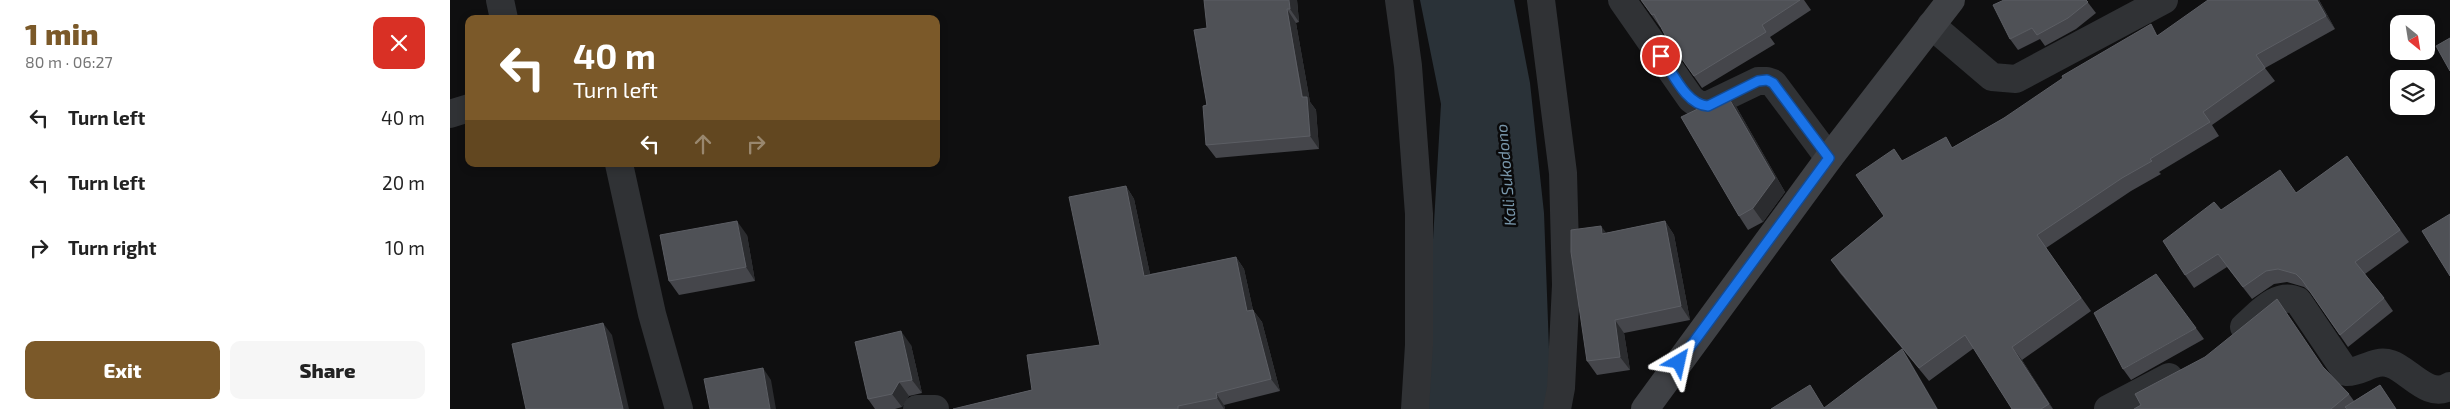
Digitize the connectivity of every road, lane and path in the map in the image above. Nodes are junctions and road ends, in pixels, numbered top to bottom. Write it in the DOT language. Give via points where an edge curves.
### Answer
graph roads {
  1 [pos="500,0"];
  2 [pos="1399,0"];
  3 [pos="1541,0"];
  4 [pos="1622,0"];
  5 [pos="1951,0"];
  6 [pos="2164,0"];
  7 [pos="503,15"];
  8 [pos="1931,25"];
  9 [pos="465,109"];
  10 [pos="450,114"];
  11 [pos="1829,158"];
  12 [pos="620,167"];
  13 [pos="2228,340"];
  14 [pos="2190,366"];
  15 [pos="2450,386"];
  16 [pos="679,409"];
  17 [pos="917,409"];
  18 [pos="935,409"];
  19 [pos="1415,409"];
  20 [pos="1557,409"];
  21 [pos="1644,409"];
  22 [pos="2108,409"];
  1 -- 7 [label="street"];
  2 -- 19 [label="street" via="1408,66 1419,214 1419,344"];
  3 -- 20 [label="street" via="1563,173 1566,285 1562,388"];
  4 -- 11 [label="street" via="1691,99 1699,105 1708,106 1758,81 1767,80 1773,83"];
  5 -- 8 [label="main road"];
  6 -- 8 [label="street" via="2016,79 1992,77"];
  8 -- 11 [label="main road"];
  9 -- 10 [label="street"];
  11 -- 21 [label="main road"];
  12 -- 16 [label="street" via="652,314"];
  13 -- 15 [label="street" via="2277,300 2289,297 2298,301 2346,372 2382,361 2428,388"];
  14 -- 22 [label="street"];
  17 -- 18 [label="street"];
}
